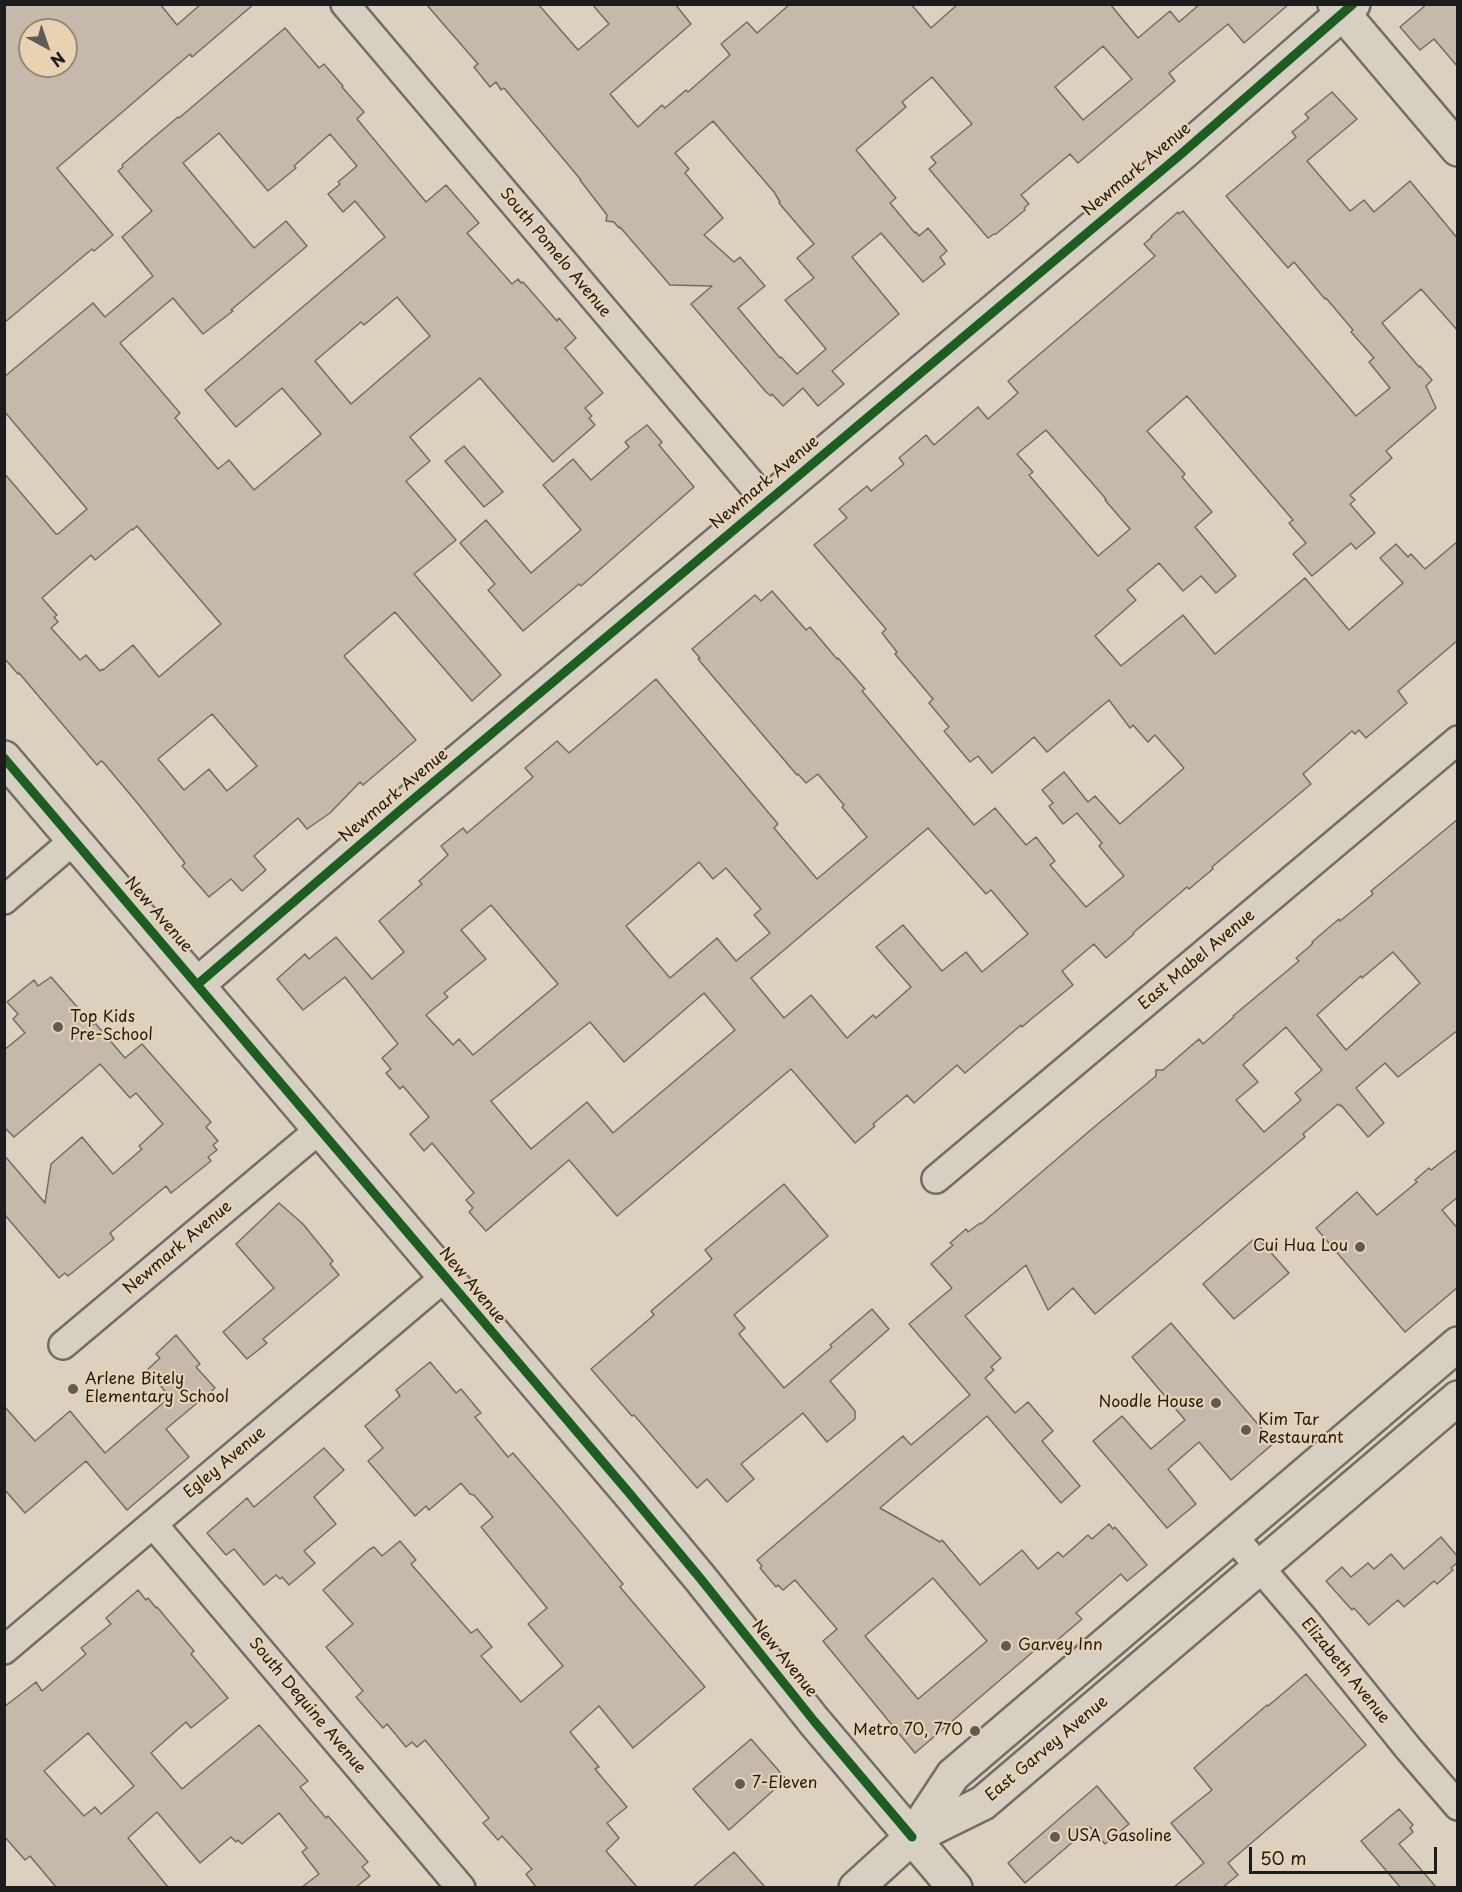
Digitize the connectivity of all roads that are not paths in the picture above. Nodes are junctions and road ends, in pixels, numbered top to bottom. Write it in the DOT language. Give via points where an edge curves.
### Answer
graph roads {
  1 [pos="345,4"];
  2 [pos="1344,7"];
  3 [pos="1458,148"];
  4 [pos="766,501"];
  5 [pos="1458,740"];
  6 [pos="4,758"];
  7 [pos="74,840"];
  8 [pos="4,900"];
  9 [pos="198,984"];
  10 [pos="320,1129"];
  11 [pos="936,1179"];
  12 [pos="445,1277"];
  13 [pos="1458,1344"];
  14 [pos="63,1345"];
  15 [pos="1458,1398"];
  16 [pos="153,1524"];
  17 [pos="1233,1536"];
  18 [pos="1258,1567"];
  19 [pos="4,1650"];
  20 [pos="1458,1806"];
  21 [pos="912,1837"];
  22 [pos="461,1887"];
  23 [pos="856,1887"];
  24 [pos="955,1887"];
  1 -- 4 [label="street, South Pomelo Avenue"];
  2 -- 3 [label="street"];
  2 -- 4 [label="street, Newmark Avenue" via="1180,155"];
  4 -- 9 [label="street, Newmark Avenue"];
  5 -- 11 [label="street, East Mabel Avenue"];
  6 -- 7 [label="street, New Avenue"];
  7 -- 8 [label="street"];
  7 -- 9 [label="street, New Avenue"];
  9 -- 10 [label="street, New Avenue"];
  10 -- 12 [label="street, New Avenue"];
  10 -- 14 [label="street, Newmark Avenue"];
  12 -- 16 [label="street, Egley Avenue"];
  12 -- 21 [label="street, New Avenue" via="700,1578"];
  13 -- 17 [label="street"];
  15 -- 18 [label="street, East Garvey Avenue"];
  16 -- 19 [label="street, Egley Avenue"];
  16 -- 22 [label="street, South Dequine Avenue"];
  17 -- 18 [label="street, Elizabeth Avenue"];
  17 -- 21 [label="street" via="953,1775"];
  18 -- 20 [label="street, Elizabeth Avenue"];
  18 -- 21 [label="street, East Garvey Avenue" via="983,1803"];
  21 -- 23 [label="street"];
  21 -- 24 [label="street, New Avenue"];
}
